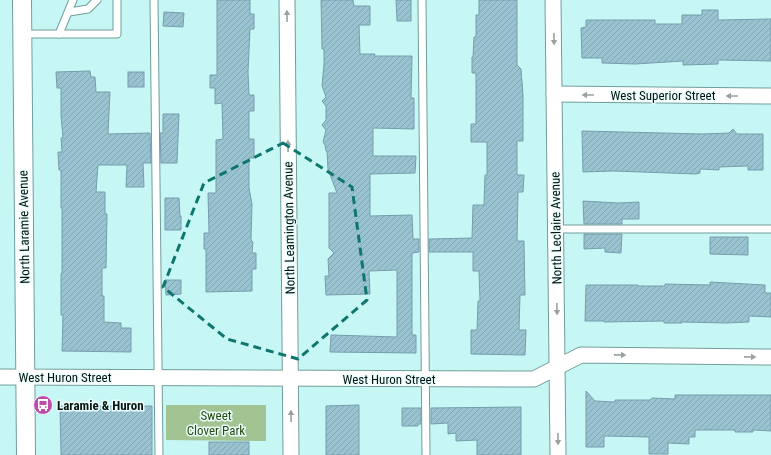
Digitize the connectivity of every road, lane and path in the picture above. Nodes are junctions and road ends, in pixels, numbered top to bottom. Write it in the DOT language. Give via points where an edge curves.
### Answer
graph roads {
  1 [pos="22,0"];
  2 [pos="73,0"];
  3 [pos="97,0"];
  4 [pos="118,0"];
  5 [pos="154,0"];
  6 [pos="287,0"];
  7 [pos="422,0"];
  8 [pos="554,0"];
  9 [pos="69,12"];
  10 [pos="22,34"];
  11 [pos="59,34"];
  12 [pos="554,94"];
  13 [pos="771,96"];
  14 [pos="556,229"];
  15 [pos="771,229"];
  16 [pos="771,357"];
  17 [pos="558,367"];
  18 [pos="0,377"];
  19 [pos="26,377"];
  20 [pos="158,378"];
  21 [pos="290,378"];
  22 [pos="425,379"];
  23 [pos="26,455"];
  24 [pos="158,455"];
  25 [pos="291,455"];
  26 [pos="426,455"];
  27 [pos="558,455"];
  1 -- 10 [label="street, North Laramie Avenue"];
  2 -- 9 [label="lane"];
  3 -- 9 [label="lane" via="88,9"];
  4 -- 11 [label="lane" via="118,34"];
  5 -- 20 [label="lane"];
  21 -- 6 [label="street, North Leamington Avenue, one-way"];
  7 -- 22 [label="lane"];
  8 -- 12 [label="street, North Leclaire Avenue, one-way"];
  9 -- 11 [label="lane"];
  10 -- 11 [label="lane"];
  10 -- 19 [label="street, North Laramie Avenue"];
  13 -- 12 [label="street, West Superior Street, one-way"];
  12 -- 14 [label="street, North Leclaire Avenue"];
  14 -- 15 [label="lane"];
  14 -- 17 [label="street, North Leclaire Avenue, one-way"];
  17 -- 16 [label="street, West Huron Street, one-way" via="581,355"];
  17 -- 22 [label="street, West Huron Street" via="534,379"];
  17 -- 27 [label="street, North Leclaire Avenue, one-way"];
  18 -- 19 [label="street, West Huron Street"];
  19 -- 20 [label="street, West Huron Street"];
  19 -- 23 [label="street, North Laramie Avenue"];
  20 -- 21 [label="street, West Huron Street"];
  20 -- 24 [label="lane"];
  21 -- 22 [label="street, West Huron Street"];
  25 -- 21 [label="street, North Leamington Avenue, one-way"];
  22 -- 26 [label="lane"];
}
